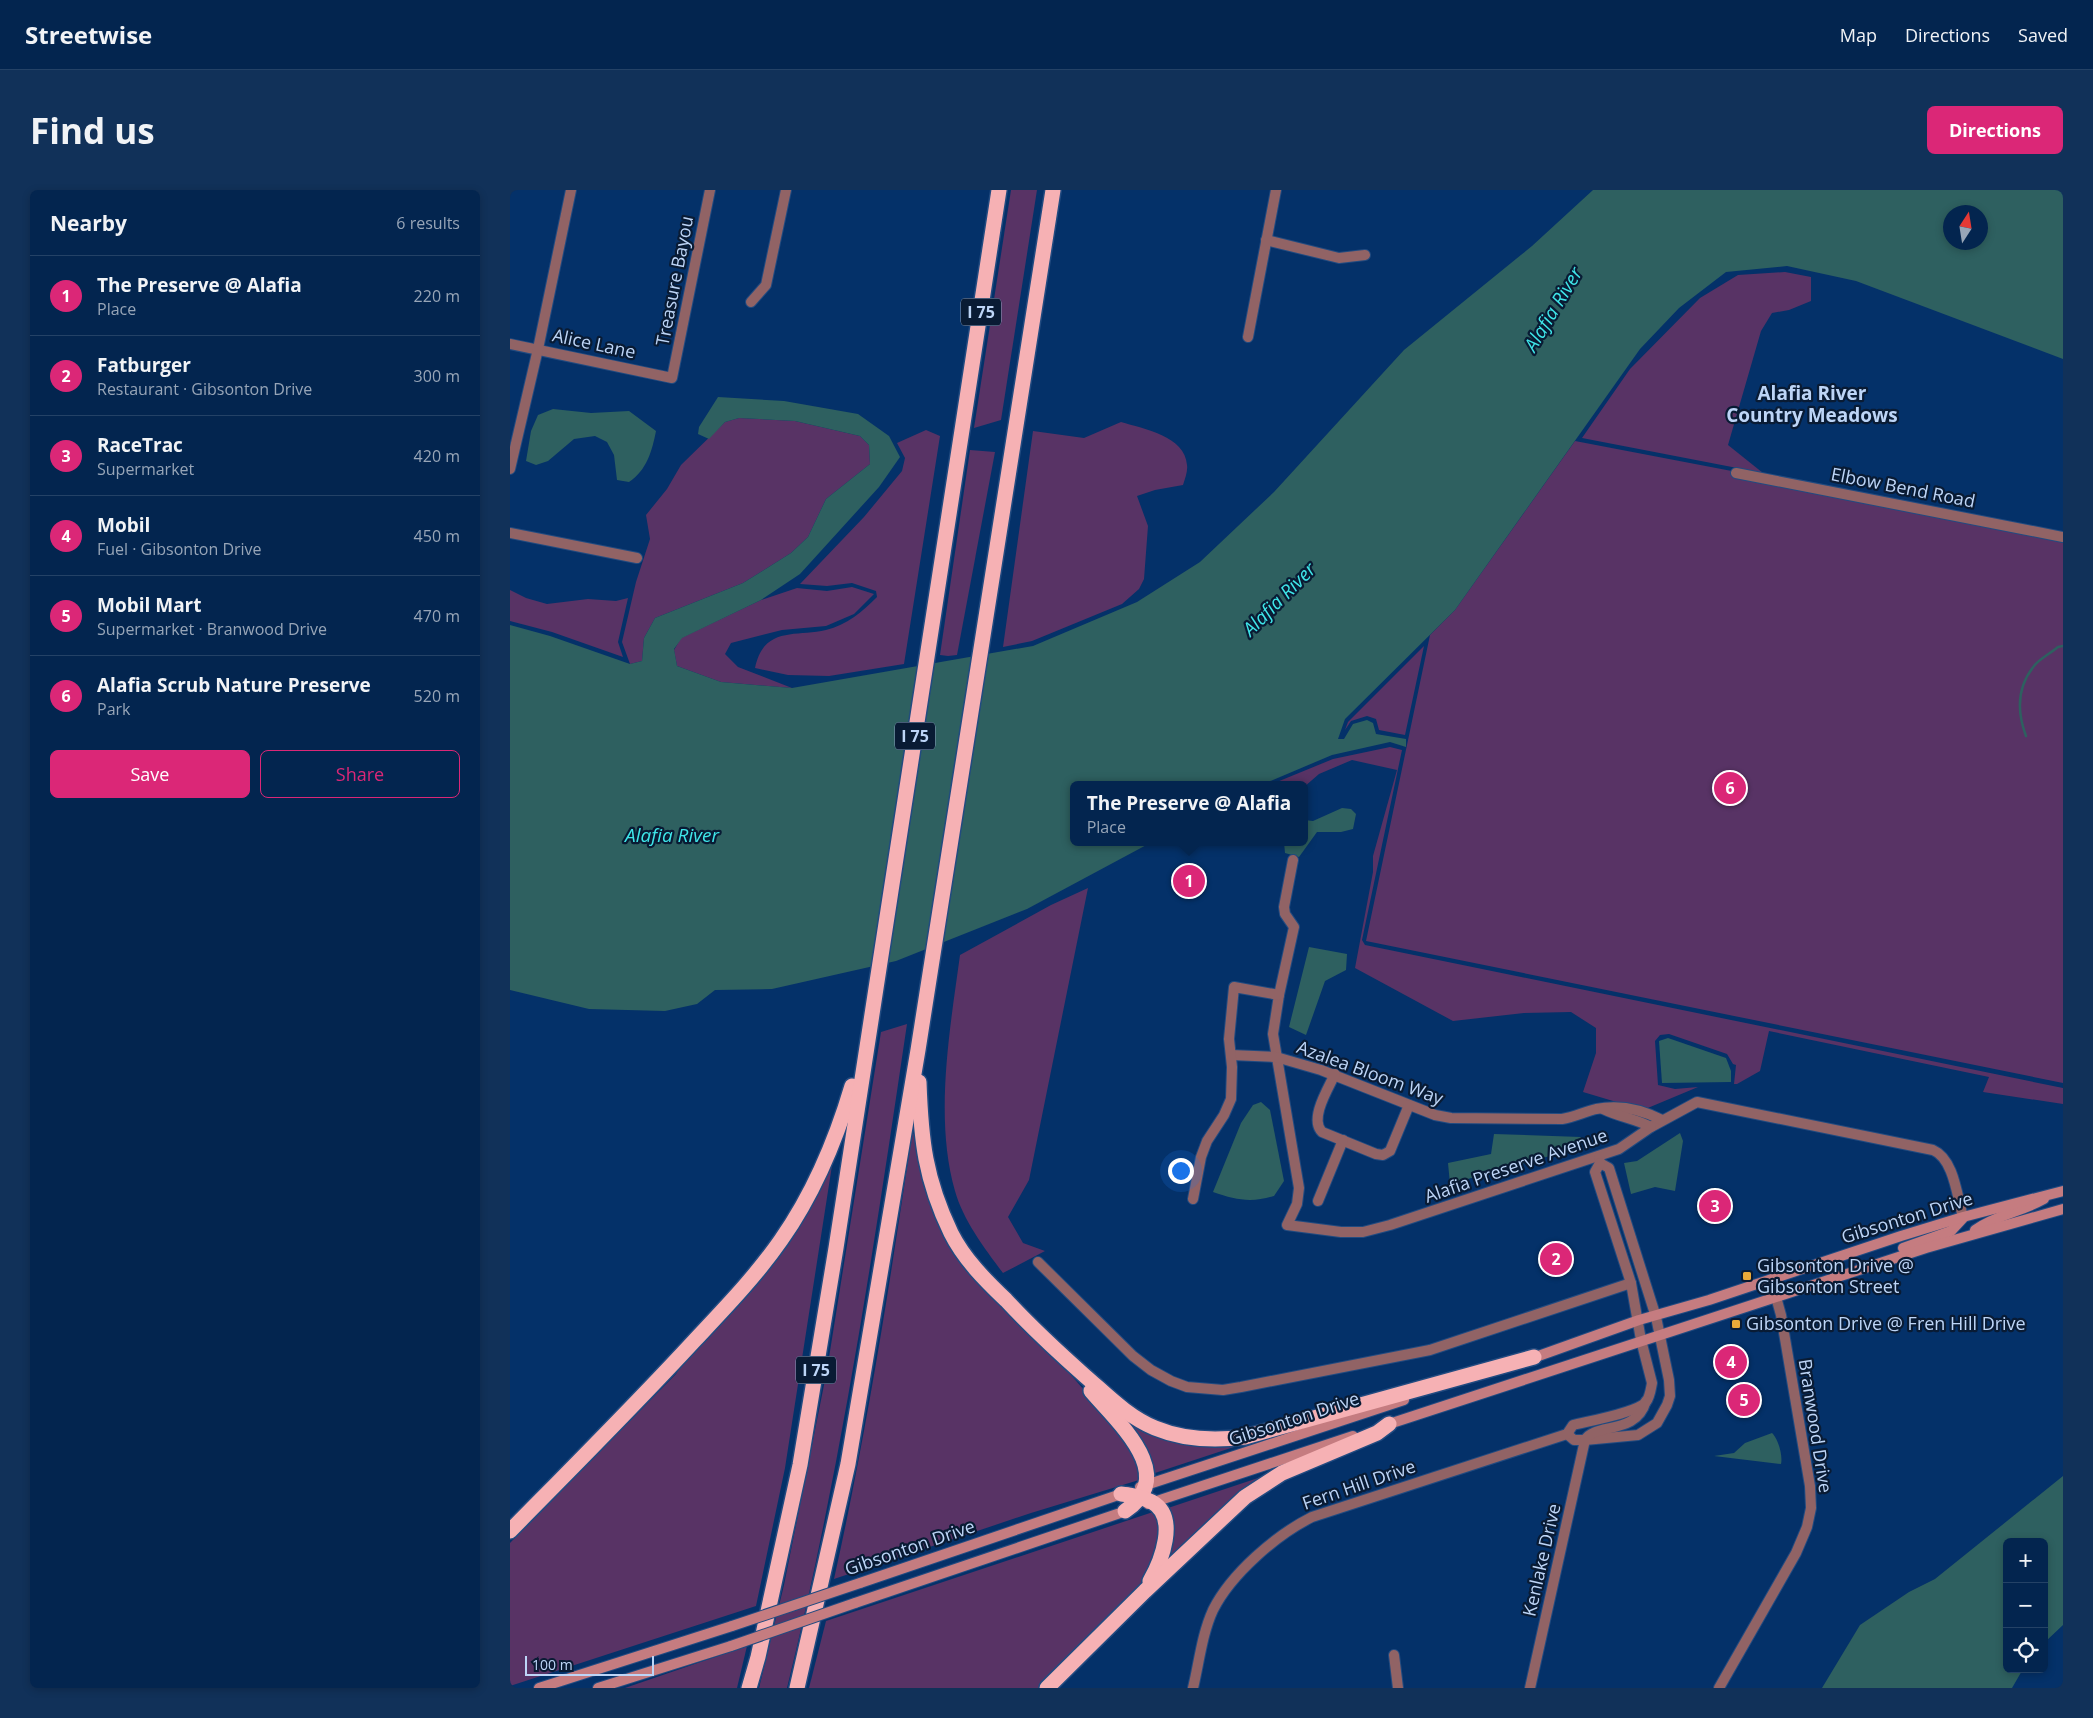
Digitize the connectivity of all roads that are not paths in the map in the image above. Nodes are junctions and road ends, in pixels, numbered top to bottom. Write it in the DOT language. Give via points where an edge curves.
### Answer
graph roads {
  1 [pos="571,190"];
  2 [pos="710,190"];
  3 [pos="786,190"];
  4 [pos="999,190"];
  5 [pos="1053,190"];
  6 [pos="1276,190"];
  7 [pos="1266,240"];
  8 [pos="1364,255"];
  9 [pos="751,302"];
  10 [pos="1248,337"];
  11 [pos="510,344"];
  12 [pos="538,349"];
  13 [pos="672,378"];
  14 [pos="510,469"];
  15 [pos="1736,473"];
  16 [pos="510,533"];
  17 [pos="2063,537"];
  18 [pos="637,558"];
  19 [pos="1293,860"];
  20 [pos="1279,995"];
  21 [pos="866,1043"];
  22 [pos="918,1050"];
  23 [pos="1231,1055"];
  24 [pos="1276,1057"];
  25 [pos="1335,1074"];
  26 [pos="1409,1105"];
  27 [pos="1603,1109"];
  28 [pos="1662,1120"];
  29 [pos="1651,1127"];
  30 [pos="1343,1140"];
  31 [pos="1599,1159"];
  32 [pos="2059,1192"];
  33 [pos="1193,1199"];
  34 [pos="1318,1201"];
  35 [pos="2063,1209"];
  36 [pos="1963,1217"];
  37 [pos="1968,1234"];
  38 [pos="1038,1262"];
  39 [pos="1862,1268"];
  40 [pos="1631,1283"];
  41 [pos="1776,1297"];
  42 [pos="1656,1316"];
  43 [pos="1639,1320"];
  44 [pos="1660,1334"];
  45 [pos="1641,1340"];
  46 [pos="1059,1354"];
  47 [pos="1534,1357"];
  48 [pos="1646,1401"];
  49 [pos="1389,1424"];
  50 [pos="1567,1434"];
  51 [pos="1585,1440"];
  52 [pos="1121,1494"];
  53 [pos="1147,1495"];
  54 [pos="1126,1511"];
  55 [pos="510,1531"];
  56 [pos="1145,1591"];
  57 [pos="1394,1655"];
  58 [pos="539,1688"];
  59 [pos="598,1688"];
  60 [pos="749,1688"];
  61 [pos="797,1688"];
  62 [pos="1047,1688"];
  63 [pos="1193,1688"];
  64 [pos="1398,1688"];
  65 [pos="1530,1688"];
  66 [pos="1719,1688"];
  1 -- 12 [label="street"];
  2 -- 13 [label="street, Treasure Bayou"];
  3 -- 9 [label="street" via="766,285"];
  4 -- 21 [label="highway, I 75"];
  5 -- 22 [label="highway, I 75"];
  6 -- 7 [label="street"];
  7 -- 8 [label="street" via="1339,258"];
  7 -- 10 [label="street"];
  11 -- 12 [label="street, Alice Lane"];
  12 -- 13 [label="street, Alice Lane"];
  12 -- 14 [label="street"];
  15 -- 17 [label="street, Elbow Bend Road"];
  16 -- 18 [label="street"];
  19 -- 20 [label="street" via="1284,906 1285,914 1294,927"];
  20 -- 23 [label="street" via="1234,987 1229,1039"];
  20 -- 24 [label="street" via="1273,1034"];
  21 -- 55 [label="highway" via="839,1130 805,1201 782,1239 755,1275 653,1386"];
  21 -- 60 [label="highway, I 75" via="800,1465"];
  22 -- 46 [label="highway" via="920,1120 926,1167 952,1234 975,1269"];
  22 -- 61 [label="highway, I 75" via="848,1464"];
  23 -- 24 [label="street, Azalea Bloom Way"];
  23 -- 33 [label="street" via="1231,1099 1201,1157"];
  24 -- 25 [label="street, Azalea Bloom Way"];
  24 -- 31 [label="street, Alafia Preserve Avenue" via="1298,1188 1297,1204 1287,1225 1363,1232"];
  25 -- 26 [label="street, Azalea Bloom Way"];
  25 -- 30 [label="street" via="1316,1123 1322,1132"];
  26 -- 27 [label="street, Azalea Bloom Way" via="1435,1115 1466,1119 1562,1119"];
  26 -- 30 [label="street" via="1394,1144 1386,1154 1376,1154"];
  27 -- 28 [label="street, Azalea Bloom Way" via="1624,1107 1647,1112"];
  27 -- 29 [label="street"];
  28 -- 29 [label="street, Alafia Preserve Avenue"];
  28 -- 36 [label="street, Alafia Preserve Avenue" via="1697,1102 1706,1102 1933,1150 1941,1154 1948,1164"];
  29 -- 31 [label="street, Alafia Preserve Avenue"];
  30 -- 34 [label="street"];
  31 -- 40 [label="street" via="1595,1172"];
  31 -- 42 [label="street" via="1609,1168"];
  32 -- 36 [label="main road, Gibsonton Drive"];
  32 -- 37 [label="main road" via="2025,1210 1988,1221"];
  35 -- 37 [label="main road, Gibsonton Drive"];
  36 -- 39 [label="main road" via="1951,1231 1892,1252"];
  36 -- 42 [label="main road, Gibsonton Drive"];
  37 -- 39 [label="main road, Gibsonton Drive"];
  38 -- 40 [label="street, Gibsonton Drive" via="1133,1356 1171,1381 1223,1390 1430,1350"];
  39 -- 41 [label="main road, Gibsonton Drive"];
  40 -- 43 [label="street"];
  41 -- 44 [label="main road, Gibsonton Drive"];
  41 -- 66 [label="street, Branwood Drive" via="1811,1508 1796,1553"];
  42 -- 43 [label="main road, Gibsonton Drive"];
  42 -- 44 [label="street"];
  43 -- 45 [label="street"];
  43 -- 47 [label="main road, Gibsonton Drive"];
  44 -- 45 [label="main road, Gibsonton Drive"];
  44 -- 51 [label="street" via="1670,1396 1656,1423 1638,1434"];
  45 -- 48 [label="street" via="1652,1383"];
  45 -- 49 [label="main road, Gibsonton Drive"];
  46 -- 47 [label="highway" via="1140,1420 1169,1433 1215,1440 1245,1437"];
  46 -- 53 [label="highway" via="1135,1444 1145,1462"];
  47 -- 53 [label="main road, Gibsonton Drive"];
  48 -- 50 [label="street, Fern Hill Drive" via="1636,1408 1573,1425"];
  48 -- 51 [label="street" via="1644,1411 1634,1420 1592,1434"];
  49 -- 53 [label="main road, Gibsonton Drive"];
  49 -- 56 [label="highway" via="1378,1433 1282,1473 1259,1487"];
  50 -- 51 [label="street" via="1574,1440"];
  50 -- 63 [label="street, Fern Hill Drive" via="1293,1526 1233,1580 1222,1594 1212,1612"];
  51 -- 65 [label="street, Kenlake Drive"];
  52 -- 53 [label="highway"];
  52 -- 58 [label="main road, Gibsonton Drive, bridge"];
  53 -- 54 [label="highway"];
  53 -- 56 [label="highway" via="1162,1515 1166,1536 1156,1570"];
  54 -- 59 [label="main road, Gibsonton Drive, bridge"];
  56 -- 62 [label="highway"];
  57 -- 64 [label="street"];
}
